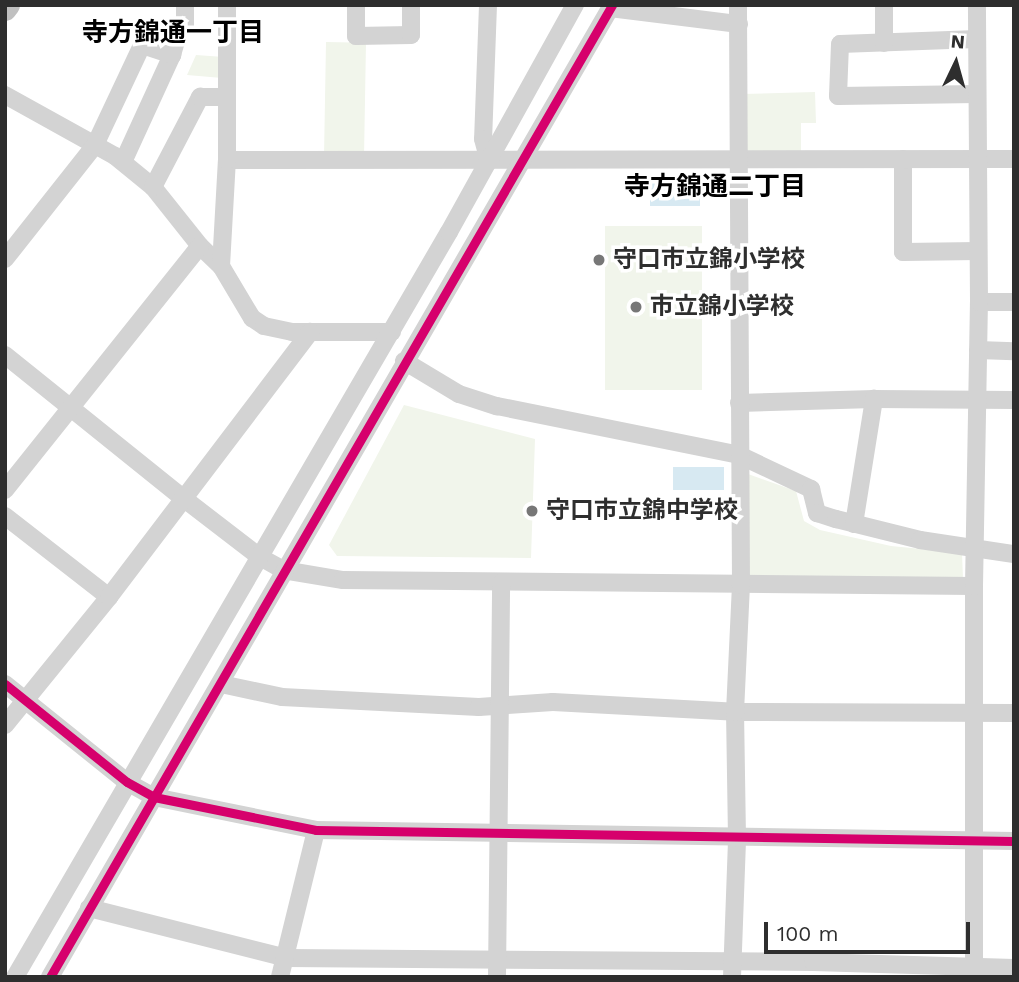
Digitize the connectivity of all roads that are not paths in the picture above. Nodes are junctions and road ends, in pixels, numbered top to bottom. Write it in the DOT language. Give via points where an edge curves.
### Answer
graph roads {
  1 [pos="185,5"];
  2 [pos="227,5"];
  3 [pos="356,5"];
  4 [pos="411,5"];
  5 [pos="488,5"];
  6 [pos="575,5"];
  7 [pos="738,5"];
  8 [pos="884,5"];
  9 [pos="976,5"];
  10 [pos="611,7"];
  11 [pos="738,24"];
  12 [pos="977,39"];
  13 [pos="884,43"];
  14 [pos="172,55"];
  15 [pos="977,94"];
  16 [pos="5,95"];
  17 [pos="227,97"];
  18 [pos="95,145"];
  19 [pos="903,159"];
  20 [pos="978,159"];
  21 [pos="1014,159"];
  22 [pos="227,160"];
  23 [pos="489,160"];
  24 [pos="524,160"];
  25 [pos="739,160"];
  26 [pos="123,162"];
  27 [pos="153,187"];
  28 [pos="200,246"];
  29 [pos="978,251"];
  30 [pos="5,259"];
  31 [pos="221,266"];
  32 [pos="979,302"];
  33 [pos="1014,302"];
  34 [pos="310,332"];
  35 [pos="391,332"];
  36 [pos="978,350"];
  37 [pos="1014,351"];
  38 [pos="5,355"];
  39 [pos="404,362"];
  40 [pos="874,399"];
  41 [pos="976,400"];
  42 [pos="1014,400"];
  43 [pos="739,403"];
  44 [pos="71,408"];
  45 [pos="738,455"];
  46 [pos="5,490"];
  47 [pos="183,498"];
  48 [pos="5,516"];
  49 [pos="854,524"];
  50 [pos="975,548"];
  51 [pos="1014,554"];
  52 [pos="260,557"];
  53 [pos="283,570"];
  54 [pos="501,583"];
  55 [pos="741,585"];
  56 [pos="974,586"];
  57 [pos="108,597"];
  58 [pos="5,684"];
  59 [pos="221,684"];
  60 [pos="25,700"];
  61 [pos="499,707"];
  62 [pos="735,712"];
  63 [pos="974,713"];
  64 [pos="1014,713"];
  65 [pos="5,725"];
  66 [pos="127,782"];
  67 [pos="154,797"];
  68 [pos="316,830"];
  69 [pos="499,834"];
  70 [pos="737,838"];
  71 [pos="974,841"];
  72 [pos="1014,841"];
  73 [pos="89,908"];
  74 [pos="286,958"];
  75 [pos="497,968"];
  76 [pos="1014,968"];
  77 [pos="732,969"];
  78 [pos="856,971"];
  79 [pos="974,972"];
  80 [pos="15,977"];
  81 [pos="50,977"];
  82 [pos="280,977"];
  1 -- 14 [label="street" via="185,27 179,31"];
  2 -- 17 [label="street"];
  3 -- 4 [label="street" via="356,36 411,35"];
  5 -- 23 [label="street" via="482,139"];
  6 -- 23 [label="street"];
  7 -- 11 [label="street"];
  8 -- 13 [label="street"];
  9 -- 12 [label="street"];
  10 -- 11 [label="street"];
  10 -- 24 [label="street"];
  11 -- 25 [label="street"];
  12 -- 13 [label="street"];
  12 -- 15 [label="street"];
  13 -- 15 [label="street" via="840,44 838,96"];
  14 -- 18 [label="street" via="142,45"];
  14 -- 26 [label="street"];
  15 -- 20 [label="street"];
  16 -- 18 [label="street"];
  17 -- 22 [label="street"];
  17 -- 27 [label="street" via="200,97"];
  18 -- 26 [label="street"];
  18 -- 30 [label="street"];
  19 -- 20 [label="street"];
  19 -- 25 [label="street"];
  19 -- 29 [label="street" via="903,252"];
  20 -- 21 [label="street"];
  20 -- 29 [label="street"];
  22 -- 23 [label="street"];
  22 -- 31 [label="street"];
  23 -- 24 [label="street"];
  23 -- 35 [label="street"];
  24 -- 25 [label="street"];
  24 -- 39 [label="street"];
  25 -- 43 [label="street"];
  26 -- 27 [label="street"];
  27 -- 28 [label="street"];
  28 -- 31 [label="street"];
  28 -- 44 [label="street"];
  29 -- 32 [label="street"];
  31 -- 34 [label="street" via="252,318 264,326"];
  32 -- 33 [label="street"];
  32 -- 36 [label="street"];
  34 -- 35 [label="street"];
  34 -- 47 [label="street"];
  35 -- 52 [label="street"];
  36 -- 37 [label="street"];
  36 -- 41 [label="street"];
  38 -- 44 [label="street"];
  39 -- 45 [label="street" via="459,394 497,406"];
  39 -- 53 [label="street"];
  40 -- 41 [label="street"];
  40 -- 43 [label="street"];
  40 -- 49 [label="street"];
  41 -- 42 [label="street"];
  41 -- 50 [label="street"];
  43 -- 45 [label="street"];
  44 -- 46 [label="street"];
  44 -- 47 [label="street"];
  45 -- 49 [label="street" via="811,489 817,513"];
  45 -- 55 [label="street"];
  47 -- 52 [label="street"];
  47 -- 57 [label="street"];
  48 -- 57 [label="street"];
  49 -- 50 [label="street"];
  50 -- 51 [label="street"];
  50 -- 56 [label="street"];
  52 -- 53 [label="street"];
  52 -- 66 [label="street"];
  53 -- 54 [label="street" via="343,580"];
  53 -- 59 [label="street"];
  54 -- 55 [label="street"];
  54 -- 61 [label="street"];
  55 -- 56 [label="street"];
  55 -- 62 [label="street"];
  56 -- 63 [label="street"];
  57 -- 60 [label="street"];
  58 -- 60 [label="street"];
  59 -- 61 [label="street" via="282,697"];
  59 -- 67 [label="street"];
  60 -- 65 [label="street"];
  60 -- 66 [label="street"];
  61 -- 62 [label="street" via="553,702"];
  61 -- 69 [label="street"];
  62 -- 63 [label="street"];
  62 -- 70 [label="street"];
  63 -- 64 [label="street"];
  63 -- 71 [label="street"];
  66 -- 67 [label="street"];
  66 -- 80 [label="street"];
  67 -- 68 [label="street"];
  67 -- 73 [label="street"];
  68 -- 69 [label="street"];
  68 -- 74 [label="street"];
  69 -- 70 [label="street"];
  69 -- 75 [label="street"];
  70 -- 71 [label="street"];
  70 -- 77 [label="street"];
  71 -- 72 [label="street"];
  71 -- 79 [label="street"];
  73 -- 74 [label="street"];
  73 -- 81 [label="street"];
  74 -- 75 [label="street"];
  74 -- 82 [label="street"];
  75 -- 77 [label="street"];
  76 -- 79 [label="street"];
  77 -- 78 [label="street"];
  78 -- 79 [label="street"];
}
